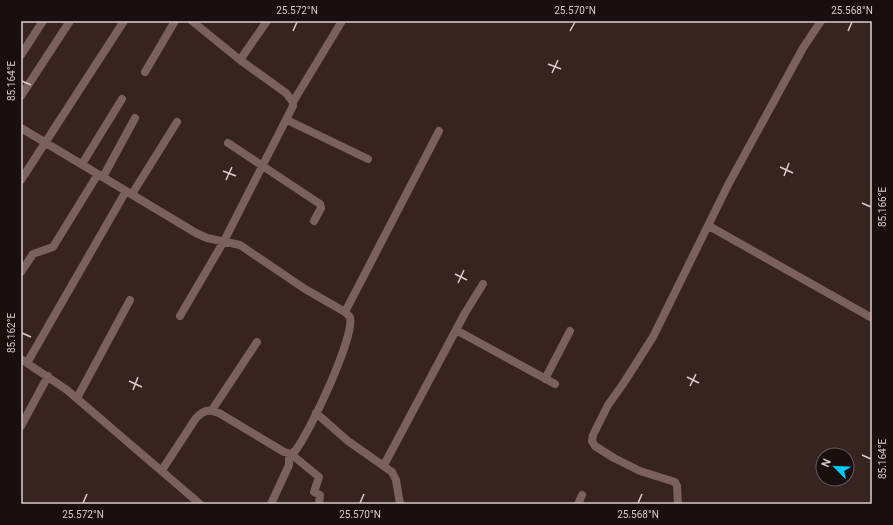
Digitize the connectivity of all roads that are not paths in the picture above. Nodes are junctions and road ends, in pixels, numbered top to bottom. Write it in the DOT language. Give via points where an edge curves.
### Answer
graph roads {
  1 [pos="43,21"];
  2 [pos="70,21"];
  3 [pos="124,21"];
  4 [pos="175,21"];
  5 [pos="192,21"];
  6 [pos="267,21"];
  7 [pos="342,21"];
  8 [pos="821,21"];
  9 [pos="21,55"];
  10 [pos="240,60"];
  11 [pos="145,72"];
  12 [pos="21,96"];
  13 [pos="122,99"];
  14 [pos="293,102"];
  15 [pos="135,118"];
  16 [pos="287,120"];
  17 [pos="177,122"];
  18 [pos="21,128"];
  19 [pos="439,132"];
  20 [pos="45,142"];
  21 [pos="228,142"];
  22 [pos="368,159"];
  23 [pos="82,164"];
  24 [pos="263,165"];
  25 [pos="100,175"];
  26 [pos="21,180"];
  27 [pos="129,192"];
  28 [pos="314,221"];
  29 [pos="709,226"];
  30 [pos="224,241"];
  31 [pos="21,272"];
  32 [pos="483,284"];
  33 [pos="130,300"];
  34 [pos="345,312"];
  35 [pos="180,316"];
  36 [pos="872,318"];
  37 [pos="456,330"];
  38 [pos="570,331"];
  39 [pos="257,342"];
  40 [pos="24,361"];
  41 [pos="48,376"];
  42 [pos="545,379"];
  43 [pos="555,384"];
  44 [pos="76,398"];
  45 [pos="212,410"];
  46 [pos="316,413"];
  47 [pos="21,426"];
  48 [pos="290,454"];
  49 [pos="384,465"];
  50 [pos="162,470"];
  51 [pos="582,494"];
  52 [pos="678,503"];
  53 [pos="200,504"];
  54 [pos="271,504"];
  55 [pos="318,504"];
  56 [pos="400,504"];
  57 [pos="578,504"];
  1 -- 9 [label="street"];
  2 -- 12 [label="street"];
  3 -- 20 [label="street"];
  4 -- 11 [label="street"];
  5 -- 10 [label="street"];
  6 -- 10 [label="street"];
  7 -- 14 [label="street"];
  8 -- 29 [label="street" via="803,48 738,166"];
  10 -- 14 [label="street" via="286,93"];
  13 -- 23 [label="street"];
  14 -- 16 [label="street"];
  15 -- 25 [label="street"];
  16 -- 22 [label="street"];
  16 -- 24 [label="street"];
  17 -- 27 [label="street"];
  18 -- 20 [label="street"];
  19 -- 34 [label="street"];
  20 -- 23 [label="street"];
  20 -- 26 [label="street"];
  21 -- 24 [label="street"];
  23 -- 25 [label="street"];
  24 -- 28 [label="street" via="320,204 321,208"];
  24 -- 30 [label="street"];
  25 -- 27 [label="street"];
  25 -- 31 [label="street" via="53,247 33,254"];
  27 -- 30 [label="street" via="196,233"];
  27 -- 40 [label="street"];
  29 -- 36 [label="street"];
  29 -- 52 [label="street" via="653,337 608,405 592,438 595,446 614,458 640,471 675,482"];
  30 -- 34 [label="street" via="240,245 305,289"];
  30 -- 35 [label="street"];
  32 -- 37 [label="street"];
  33 -- 44 [label="street"];
  34 -- 46 [label="street" via="351,321 347,341"];
  37 -- 42 [label="street"];
  37 -- 49 [label="street"];
  38 -- 42 [label="street"];
  39 -- 45 [label="street"];
  40 -- 41 [label="street"];
  41 -- 44 [label="street"];
  41 -- 47 [label="street"];
  42 -- 43 [label="street"];
  44 -- 50 [label="street"];
  45 -- 48 [label="street"];
  45 -- 50 [label="street" via="202,412 196,418"];
  46 -- 48 [label="street" via="298,447"];
  46 -- 49 [label="street" via="348,441"];
  48 -- 54 [label="street" via="289,465"];
  48 -- 55 [label="street" via="320,478 314,492 320,495"];
  49 -- 56 [label="street" via="396,480"];
  50 -- 53 [label="street"];
  51 -- 57 [label="street"];
}
